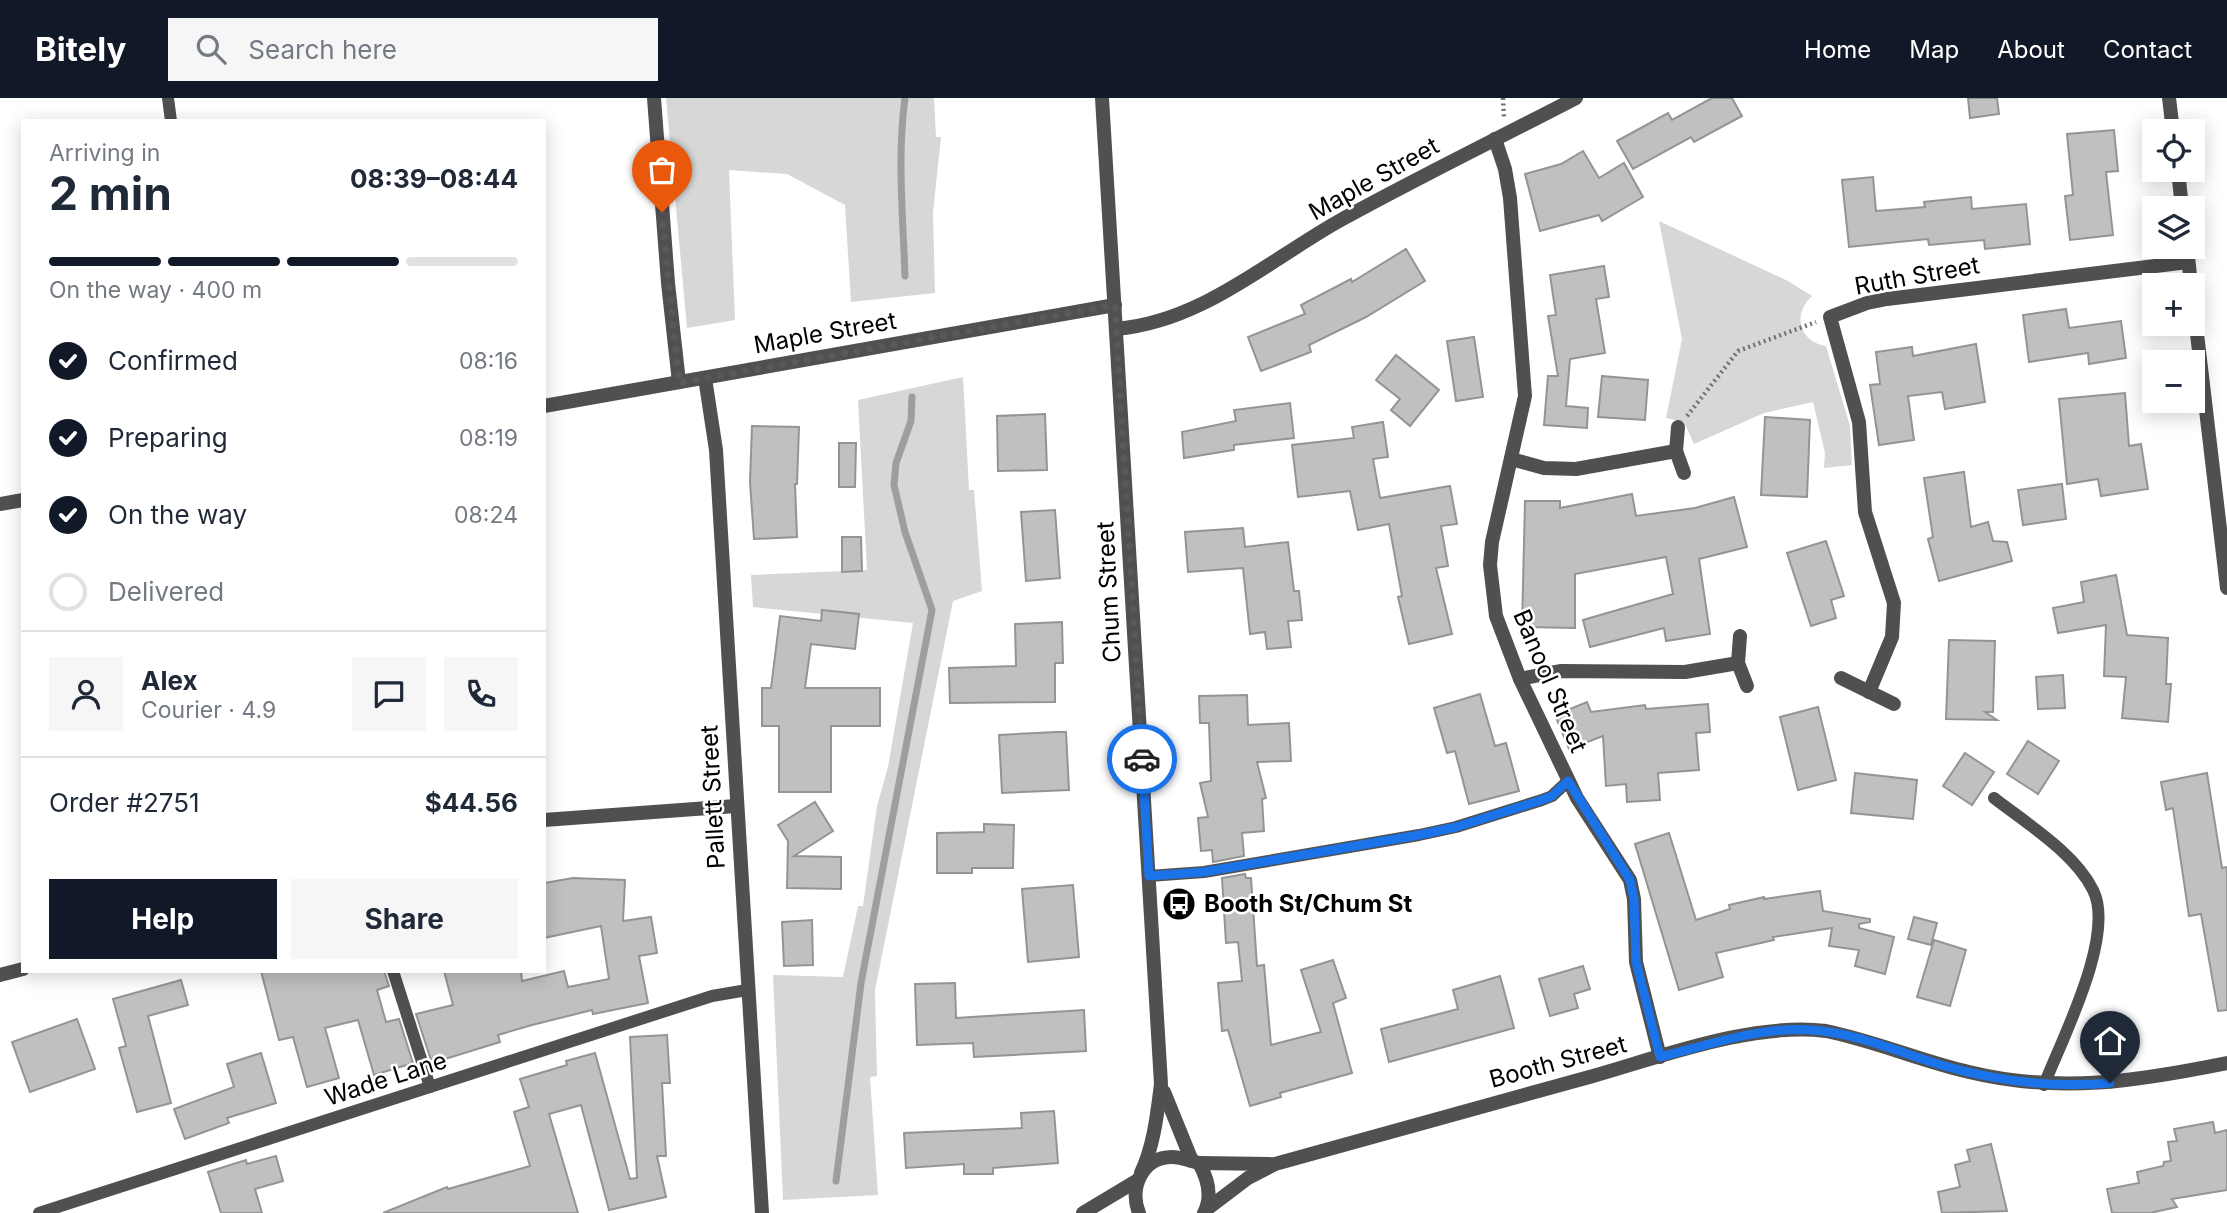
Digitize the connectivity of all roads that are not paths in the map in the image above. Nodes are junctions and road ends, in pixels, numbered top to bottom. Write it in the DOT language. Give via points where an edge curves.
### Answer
graph roads {
  1 [pos="168,98"];
  2 [pos="654,98"];
  3 [pos="1102,98"];
  4 [pos="1576,98"];
  5 [pos="2169,98"];
  6 [pos="172,119"];
  7 [pos="2172,119"];
  8 [pos="1495,139"];
  9 [pos="2188,259"];
  10 [pos="2188,262"];
  11 [pos="2189,273"];
  12 [pos="1115,305"];
  13 [pos="1116,329"];
  14 [pos="2197,336"];
  15 [pos="705,378"];
  16 [pos="679,383"];
  17 [pos="546,407"];
  18 [pos="1678,427"];
  19 [pos="1676,451"];
  20 [pos="1511,459"];
  21 [pos="1684,473"];
  22 [pos="21,500"];
  23 [pos="0,504"];
  24 [pos="2227,587"];
  25 [pos="1740,636"];
  26 [pos="1738,663"];
  27 [pos="1841,678"];
  28 [pos="1520,679"];
  29 [pos="1747,687"];
  30 [pos="1869,692"];
  31 [pos="1894,704"];
  32 [pos="1568,781"];
  33 [pos="1994,799"];
  34 [pos="736,806"];
  35 [pos="546,820"];
  36 [pos="1149,876"];
  37 [pos="21,970"];
  38 [pos="394,973"];
  39 [pos="0,975"];
  40 [pos="747,990"];
  41 [pos="1660,1057"];
  42 [pos="2227,1063"];
  43 [pos="1161,1084"];
  44 [pos="2044,1085"];
  45 [pos="430,1087"];
  46 [pos="1195,1162"];
  47 [pos="1275,1164"];
  48 [pos="1139,1176"];
  49 [pos="1206,1211"];
  50 [pos="39,1213"];
  51 [pos="762,1213"];
  52 [pos="1083,1213"];
  53 [pos="1139,1213"];
  1 -- 6 [label="lane"];
  2 -- 16 [label="street"];
  3 -- 12 [label="street, Chum Street"];
  4 -- 8 [label="street, Maple Street"];
  5 -- 7 [label="street"];
  8 -- 13 [label="street, Maple Street" via="1338,222 1204,302 1161,321"];
  8 -- 20 [label="street, Banool Street" via="1510,198 1525,379"];
  9 -- 10 [label="street"];
  10 -- 11 [label="street"];
  10 -- 30 [label="street, Ruth Street" via="1887,299 1830,317 1859,422 1865,512 1894,603 1892,637"];
  12 -- 13 [label="street, Chum Street"];
  12 -- 15 [label="street, Maple Street"];
  13 -- 36 [label="street, Chum Street"];
  14 -- 24 [label="street"];
  15 -- 16 [label="street, Maple Street"];
  15 -- 34 [label="street, Pallett Street" via="716,450"];
  16 -- 17 [label="street, Maple Street"];
  18 -- 19 [label="street"];
  19 -- 20 [label="street" via="1576,470"];
  19 -- 21 [label="street"];
  20 -- 28 [label="street, Banool Street" via="1490,565 1496,616"];
  22 -- 23 [label="street"];
  25 -- 26 [label="street"];
  26 -- 28 [label="street" via="1685,672 1560,671"];
  26 -- 29 [label="street"];
  27 -- 30 [label="street"];
  28 -- 32 [label="street, Banool Street"];
  30 -- 31 [label="street"];
  32 -- 36 [label="lane" via="1552,796 1456,827 1204,872"];
  32 -- 41 [label="street, Banool Street" via="1630,880 1638,973"];
  33 -- 44 [label="lane" via="2059,849 2083,875 2098,903 2091,963"];
  34 -- 35 [label="street"];
  34 -- 40 [label="street, Pallett Street"];
  36 -- 43 [label="street, Chum Street"];
  37 -- 39 [label="street"];
  38 -- 45 [label="lane"];
  40 -- 45 [label="lane, Wade Lane" via="712,996"];
  40 -- 51 [label="street, Pallett Street"];
  41 -- 44 [label="street, Booth Street" via="1764,1032 1810,1029 1969,1072"];
  41 -- 47 [label="street, Booth Street"];
  42 -- 44 [label="street, Booth Street" via="2125,1082"];
  43 -- 46 [label="street, Chum Street"];
  43 -- 48 [label="street, Chum Street" via="1152,1144"];
  45 -- 50 [label="lane, Wade Lane"];
  46 -- 47 [label="street, Booth Street"];
  46 -- 48 [label="street, Booth Street" via="1158,1159"];
  46 -- 49 [label="street, Chum Street" via="1209,1188"];
  47 -- 49 [label="street, Booth Street" via="1248,1178"];
  48 -- 52 [label="street"];
  48 -- 53 [label="street" via="1134,1192"];
}
